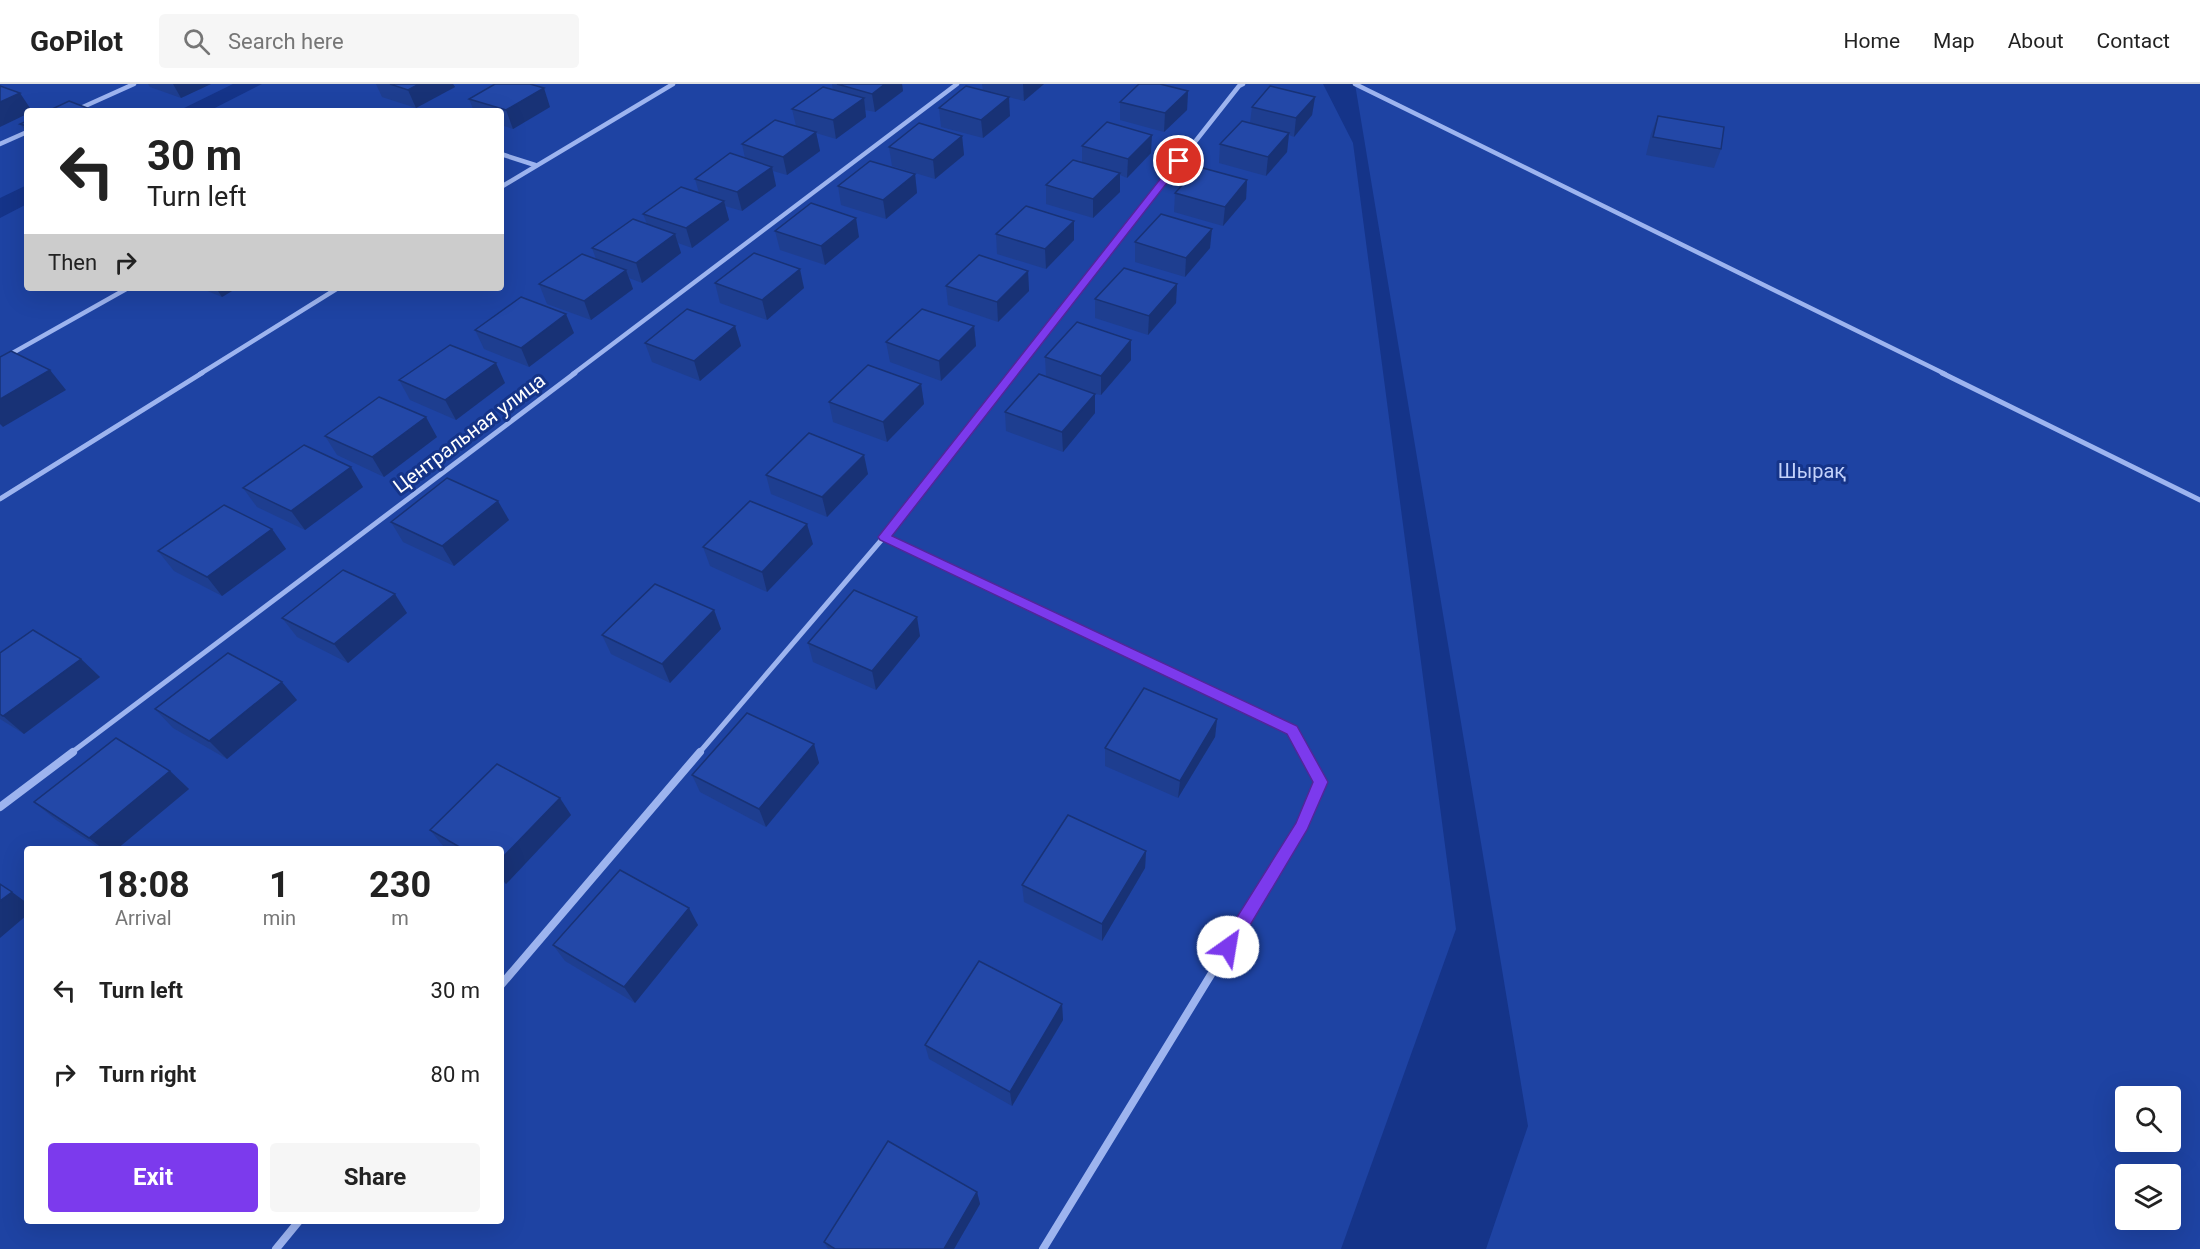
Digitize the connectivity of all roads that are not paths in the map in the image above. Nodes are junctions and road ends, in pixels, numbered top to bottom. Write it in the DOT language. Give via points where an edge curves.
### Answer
graph roads {
  1 [pos="134,84"];
  2 [pos="673,84"];
  3 [pos="957,84"];
  4 [pos="1243,84"];
  5 [pos="1355,84"];
  6 [pos="81,108"];
  7 [pos="24,133"];
  8 [pos="0,144"];
  9 [pos="504,155"];
  10 [pos="535,165"];
  11 [pos="504,185"];
  12 [pos="123,291"];
  13 [pos="333,291"];
  14 [pos="0,360"];
  15 [pos="0,499"];
  16 [pos="2200,500"];
  17 [pos="884,537"];
  18 [pos="0,807"];
  19 [pos="504,981"];
  20 [pos="297,1224"];
  21 [pos="276,1249"];
  22 [pos="1043,1249"];
  1 -- 6 [label="street"];
  2 -- 10 [label="street"];
  3 -- 18 [label="street, Центральная улица"];
  4 -- 17 [label="street"];
  5 -- 16 [label="street"];
  7 -- 8 [label="street"];
  9 -- 10 [label="street"];
  10 -- 11 [label="street"];
  12 -- 14 [label="street"];
  13 -- 15 [label="street"];
  17 -- 19 [label="street"];
  17 -- 22 [label="street" via="1292,730 1320,782 1302,826"];
  20 -- 21 [label="street"];
}
